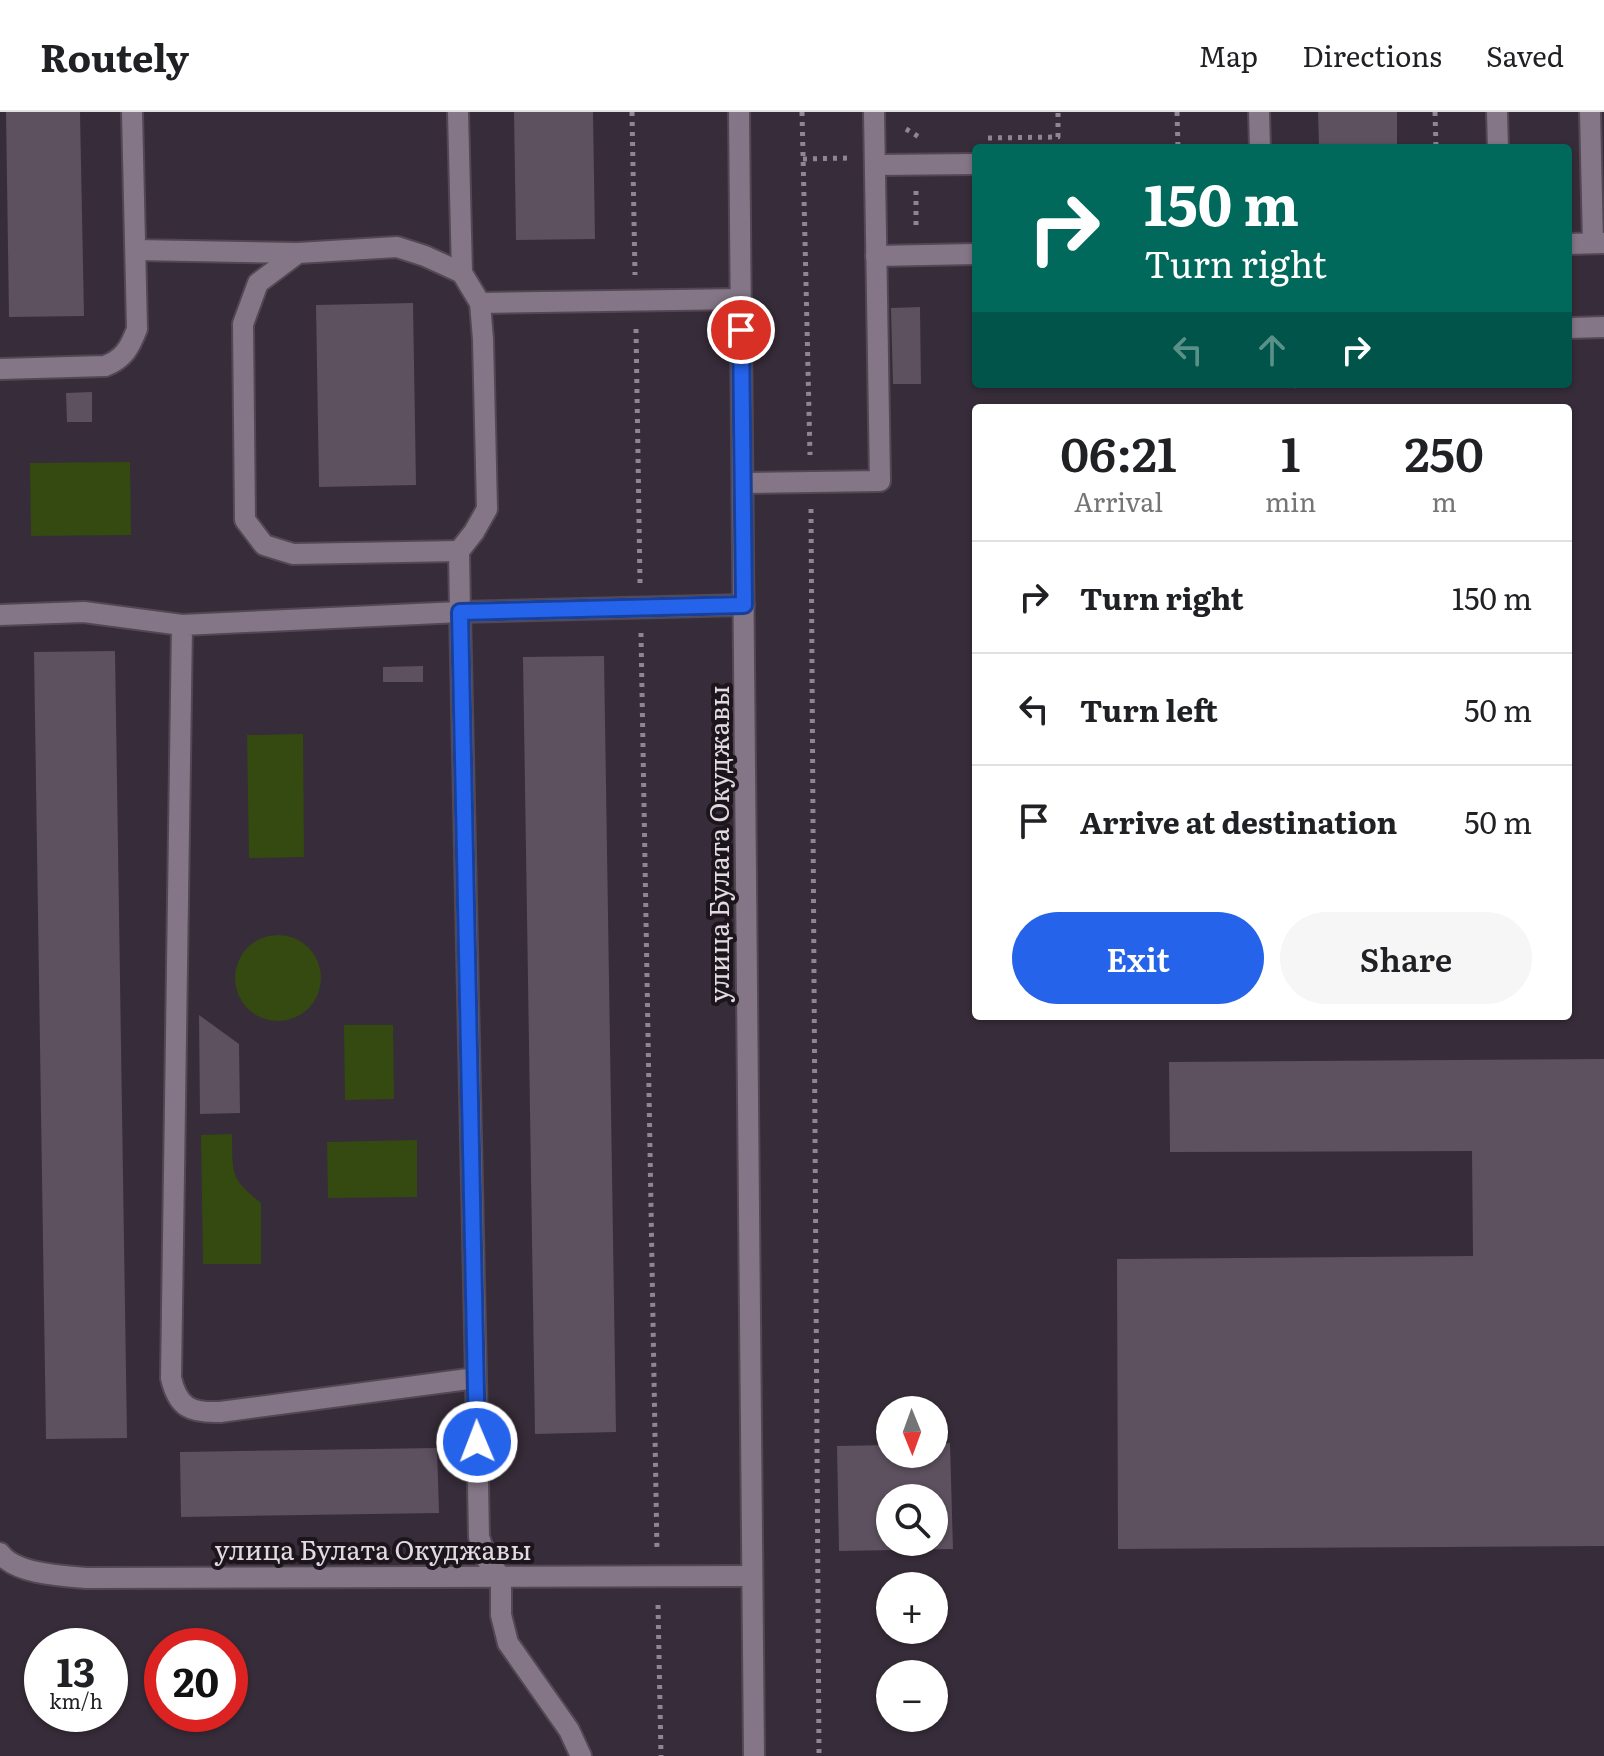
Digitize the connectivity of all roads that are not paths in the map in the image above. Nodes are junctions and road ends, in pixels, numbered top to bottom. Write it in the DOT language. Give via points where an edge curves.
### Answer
graph roads {
  1 [pos="132,112"];
  2 [pos="458,112"];
  3 [pos="739,112"];
  4 [pos="874,112"];
  5 [pos="1259,112"];
  6 [pos="1497,112"];
  7 [pos="1590,112"];
  8 [pos="1260,144"];
  9 [pos="1498,144"];
  10 [pos="972,164"];
  11 [pos="875,165"];
  12 [pos="1598,243"];
  13 [pos="1572,244"];
  14 [pos="136,250"];
  15 [pos="298,253"];
  16 [pos="972,254"];
  17 [pos="876,256"];
  18 [pos="462,273"];
  19 [pos="741,299"];
  20 [pos="480,303"];
  21 [pos="1604,327"];
  22 [pos="1572,328"];
  23 [pos="0,369"];
  24 [pos="743,483"];
  25 [pos="459,551"];
  26 [pos="744,605"];
  27 [pos="460,612"];
  28 [pos="0,615"];
  29 [pos="182,625"];
  30 [pos="476,1378"];
  31 [pos="0,1553"];
  32 [pos="752,1576"];
  33 [pos="501,1577"];
  34 [pos="581,1756"];
  35 [pos="754,1756"];
  1 -- 14 [label="street"];
  2 -- 18 [label="street"];
  3 -- 19 [label="street, улица Булата Окуджавы"];
  4 -- 11 [label="street"];
  5 -- 8 [label="street"];
  6 -- 9 [label="street"];
  7 -- 12 [label="street"];
  10 -- 11 [label="street"];
  11 -- 17 [label="street"];
  12 -- 13 [label="street"];
  14 -- 15 [label="street"];
  14 -- 23 [label="street" via="137,329 118,361"];
  15 -- 18 [label="street" via="397,247"];
  15 -- 25 [label="street" via="258,283 243,324 245,520 264,545 293,554"];
  16 -- 17 [label="street"];
  17 -- 24 [label="street" via="880,481"];
  18 -- 20 [label="street"];
  19 -- 20 [label="street"];
  19 -- 24 [label="street, улица Булата Окуджавы"];
  20 -- 25 [label="street" via="487,509"];
  21 -- 22 [label="street"];
  24 -- 26 [label="street, улица Булата Окуджавы"];
  25 -- 27 [label="street"];
  26 -- 27 [label="street"];
  26 -- 32 [label="street, улица Булата Окуджавы"];
  27 -- 29 [label="street"];
  27 -- 30 [label="street"];
  28 -- 29 [label="street" via="84,612"];
  29 -- 30 [label="street" via="171,1378 175,1396 202,1413 220,1412"];
  30 -- 33 [label="street" via="479,1537 487,1560"];
  31 -- 33 [label="street, улица Булата Окуджавы" via="5,1560 43,1574 86,1578"];
  32 -- 33 [label="street, улица Булата Окуджавы"];
  32 -- 35 [label="street, улица Булата Окуджавы"];
  33 -- 34 [label="street" via="501,1615 508,1643 569,1730"];
}
